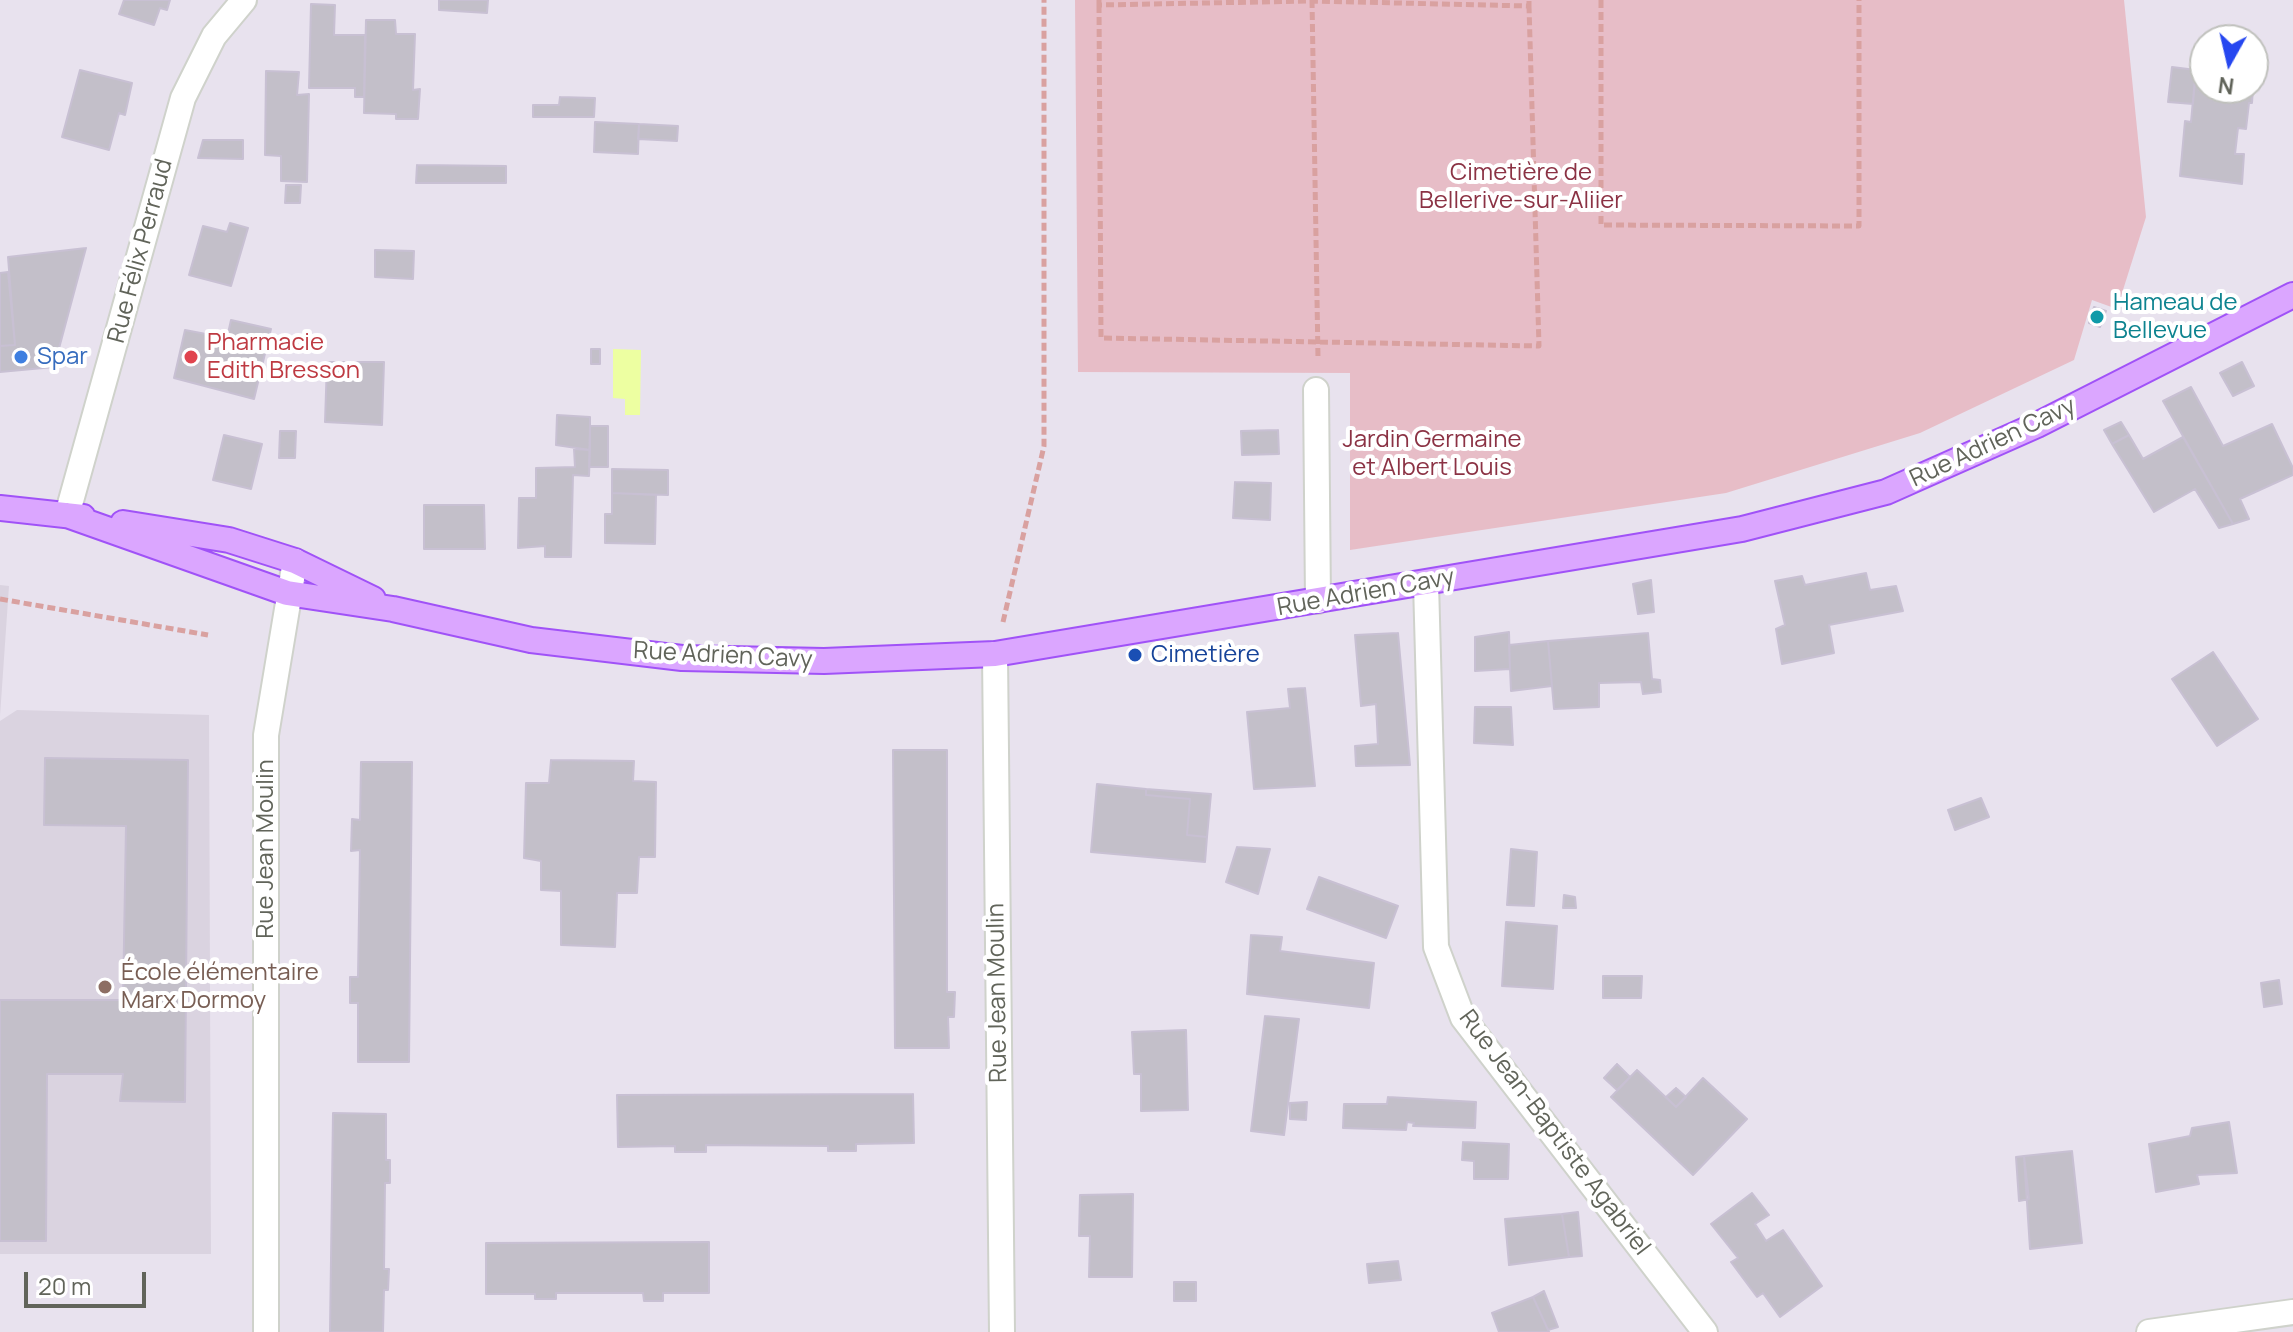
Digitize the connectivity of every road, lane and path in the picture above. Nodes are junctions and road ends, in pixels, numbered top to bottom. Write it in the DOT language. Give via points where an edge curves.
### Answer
graph roads {
  1 [pos="244,0"];
  2 [pos="1044,0"];
  3 [pos="1312,0"];
  4 [pos="1601,0"];
  5 [pos="1859,0"];
  6 [pos="1099,2"];
  7 [pos="1529,3"];
  8 [pos="2293,295"];
  9 [pos="1319,342"];
  10 [pos="1316,390"];
  11 [pos="0,508"];
  12 [pos="67,515"];
  13 [pos="295,561"];
  14 [pos="1426,583"];
  15 [pos="287,593"];
  16 [pos="0,599"];
  17 [pos="1318,601"];
  18 [pos="393,609"];
  19 [pos="208,635"];
  20 [pos="995,654"];
  21 [pos="2293,1312"];
  22 [pos="266,1332"];
  23 [pos="1002,1332"];
  24 [pos="1705,1332"];
  25 [pos="2149,1332"];
  1 -- 12 [label="street, Rue Félix Perraud" via="214,36 183,98"];
  2 -- 20 [label="path" via="1044,446"];
  3 -- 6 [label="path"];
  3 -- 7 [label="path"];
  3 -- 9 [label="path"];
  4 -- 5 [label="path" via="1601,225 1859,226"];
  6 -- 9 [label="path" via="1101,338"];
  7 -- 9 [label="path" via="1539,346"];
  8 -- 14 [label="main road, Rue Adrien Cavy" via="2037,425 1886,492 1742,529"];
  9 -- 10 [label="path"];
  10 -- 17 [label="street"];
  11 -- 12 [label="main road, Rue Adrien Cavy"];
  12 -- 13 [label="main road, Rue Adrien Cavy" via="229,540"];
  12 -- 15 [label="main road, Rue Adrien Cavy"];
  13 -- 15 [label="street, Rue Jean Moulin"];
  13 -- 18 [label="main road, Rue Adrien Cavy"];
  14 -- 17 [label="main road, Rue Adrien Cavy"];
  14 -- 24 [label="street, Rue Jean-Baptiste Agabriel" via="1436,947 1463,1018"];
  15 -- 18 [label="main road, Rue Adrien Cavy"];
  15 -- 22 [label="street, Rue Jean Moulin" via="266,735"];
  16 -- 19 [label="path"];
  17 -- 20 [label="main road, Rue Adrien Cavy"];
  18 -- 20 [label="main road, Rue Adrien Cavy" via="531,640 682,658 824,661"];
  20 -- 23 [label="street, Rue Jean Moulin"];
  21 -- 25 [label="street"];
}
